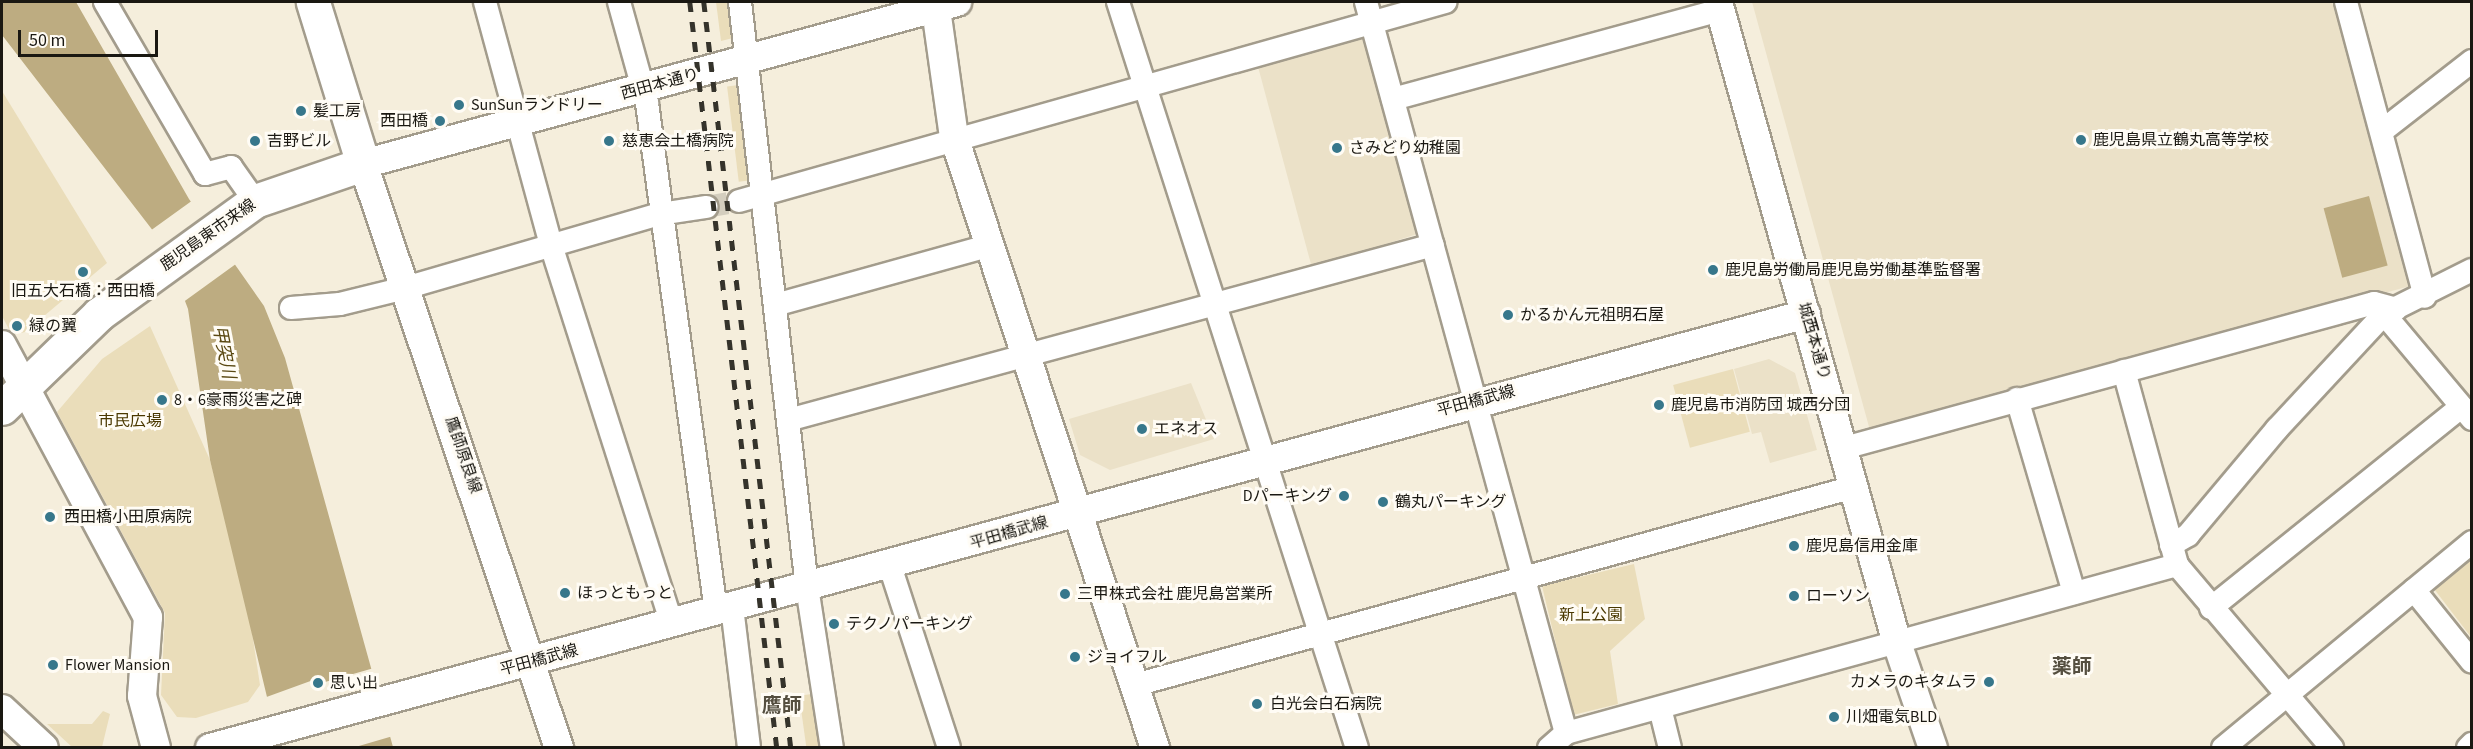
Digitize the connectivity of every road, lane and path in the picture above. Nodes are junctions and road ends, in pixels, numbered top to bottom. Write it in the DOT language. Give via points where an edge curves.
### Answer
graph roads {
  1 [pos="105,2"];
  2 [pos="313,2"];
  3 [pos="485,2"];
  4 [pos="619,2"];
  5 [pos="740,2"];
  6 [pos="1118,2"];
  7 [pos="1445,2"];
  8 [pos="2346,2"];
  9 [pos="943,3"];
  10 [pos="1719,6"];
  11 [pos="1369,12"];
  12 [pos="2472,61"];
  13 [pos="745,62"];
  14 [pos="1141,84"];
  15 [pos="644,87"];
  16 [pos="1393,99"];
  17 [pos="514,124"];
  18 [pos="2382,131"];
  19 [pos="954,137"];
  20 [pos="363,164"];
  21 [pos="761,193"];
  22 [pos="739,201"];
  23 [pos="706,207"];
  24 [pos="242,209"];
  25 [pos="660,214"];
  26 [pos="991,245"];
  27 [pos="1433,245"];
  28 [pos="552,247"];
  29 [pos="2472,270"];
  30 [pos="405,288"];
  31 [pos="2425,297"];
  32 [pos="1213,304"];
  33 [pos="775,305"];
  34 [pos="291,308"];
  35 [pos="2390,311"];
  36 [pos="1806,314"];
  37 [pos="2,345"];
  38 [pos="1027,355"];
  39 [pos="2124,370"];
  40 [pos="13,397"];
  41 [pos="2017,399"];
  42 [pos="1475,401"];
  43 [pos="2466,413"];
  44 [pos="788,420"];
  45 [pos="1844,448"];
  46 [pos="1266,462"];
  47 [pos="1854,487"];
  48 [pos="1078,514"];
  49 [pos="2472,542"];
  50 [pos="2174,555"];
  51 [pos="891,566"];
  52 [pos="1522,579"];
  53 [pos="807,587"];
  54 [pos="2414,590"];
  55 [pos="2074,593"];
  56 [pos="2211,608"];
  57 [pos="724,609"];
  58 [pos="672,624"];
  59 [pos="1321,634"];
  60 [pos="1897,643"];
  61 [pos="533,661"];
  62 [pos="2472,662"];
  63 [pos="1135,685"];
  64 [pos="2288,693"];
  65 [pos="1660,708"];
  66 [pos="2,709"];
  67 [pos="1557,740"];
  68 [pos="44,747"];
  69 [pos="156,747"];
  70 [pos="210,747"];
  71 [pos="559,747"];
  72 [pos="749,747"];
  73 [pos="832,747"];
  74 [pos="949,747"];
  75 [pos="1155,747"];
  76 [pos="1357,747"];
  77 [pos="1670,747"];
  78 [pos="1933,747"];
  79 [pos="2223,747"];
  80 [pos="2332,747"];
  1 -- 24 [label="street" via="205,174 231,167"];
  2 -- 20 [label="main road"];
  3 -- 17 [label="street"];
  4 -- 15 [label="street"];
  5 -- 13 [label="street"];
  6 -- 14 [label="street"];
  7 -- 11 [label="street"];
  8 -- 18 [label="street"];
  9 -- 13 [label="street, 西田本通り"];
  9 -- 19 [label="street"];
  10 -- 16 [label="street"];
  10 -- 36 [label="street, 城西本通り"];
  11 -- 14 [label="street"];
  11 -- 16 [label="street"];
  12 -- 18 [label="street"];
  13 -- 15 [label="street, 西田本通り"];
  13 -- 21 [label="street"];
  14 -- 19 [label="street"];
  14 -- 32 [label="street"];
  15 -- 17 [label="street, 西田本通り"];
  15 -- 25 [label="street"];
  16 -- 27 [label="street"];
  17 -- 20 [label="street, 西田本通り"];
  17 -- 28 [label="street"];
  18 -- 31 [label="street"];
  19 -- 21 [label="street"];
  19 -- 26 [label="street"];
  20 -- 24 [label="main road, 鹿児島東市来線"];
  20 -- 30 [label="street, 鷹師原良線"];
  21 -- 22 [label="street"];
  21 -- 33 [label="street"];
  23 -- 25 [label="street"];
  24 -- 40 [label="main road, 鹿児島東市来線" via="99,314"];
  25 -- 28 [label="street"];
  25 -- 57 [label="street"];
  26 -- 33 [label="street"];
  26 -- 38 [label="street"];
  27 -- 32 [label="street"];
  27 -- 42 [label="street"];
  28 -- 30 [label="street"];
  28 -- 58 [label="street"];
  29 -- 31 [label="street"];
  30 -- 34 [label="street" via="340,304"];
  30 -- 61 [label="street, 鷹師原良線"];
  31 -- 35 [label="street"];
  32 -- 38 [label="street"];
  32 -- 46 [label="street"];
  33 -- 44 [label="street"];
  35 -- 39 [label="street" via="2374,303"];
  35 -- 43 [label="street"];
  35 -- 50 [label="street" via="2277,429"];
  36 -- 42 [label="street, 平田橋武線"];
  36 -- 45 [label="street, 城西本通り"];
  37 -- 40 [label="street"];
  38 -- 44 [label="street"];
  38 -- 48 [label="street"];
  39 -- 41 [label="street"];
  39 -- 50 [label="street"];
  40 -- 69 [label="street" via="148,617 142,696"];
  41 -- 45 [label="street"];
  41 -- 55 [label="street"];
  42 -- 46 [label="street, 平田橋武線"];
  42 -- 52 [label="street"];
  43 -- 56 [label="street"];
  44 -- 53 [label="street"];
  45 -- 47 [label="street, 城西本通り"];
  46 -- 48 [label="street, 平田橋武線"];
  46 -- 59 [label="street"];
  47 -- 52 [label="street"];
  47 -- 60 [label="street, 城西本通り"];
  48 -- 51 [label="street, 平田橋武線"];
  48 -- 63 [label="street"];
  49 -- 54 [label="street"];
  50 -- 55 [label="street"];
  50 -- 56 [label="street"];
  51 -- 53 [label="street, 平田橋武線"];
  51 -- 74 [label="street"];
  52 -- 59 [label="street"];
  52 -- 67 [label="street"];
  53 -- 57 [label="street, 平田橋武線"];
  53 -- 73 [label="street"];
  54 -- 62 [label="street"];
  54 -- 64 [label="street"];
  55 -- 60 [label="street"];
  56 -- 64 [label="street"];
  57 -- 58 [label="street, 平田橋武線"];
  57 -- 72 [label="street"];
  58 -- 61 [label="street, 平田橋武線"];
  59 -- 63 [label="street"];
  59 -- 76 [label="street"];
  60 -- 65 [label="street"];
  60 -- 78 [label="street, 城西本通り"];
  61 -- 70 [label="street, 平田橋武線"];
  61 -- 71 [label="street, 鷹師原良線"];
  63 -- 75 [label="street"];
  64 -- 79 [label="street"];
  64 -- 80 [label="street"];
  65 -- 67 [label="street"];
  65 -- 77 [label="street"];
  66 -- 68 [label="street"];
}
